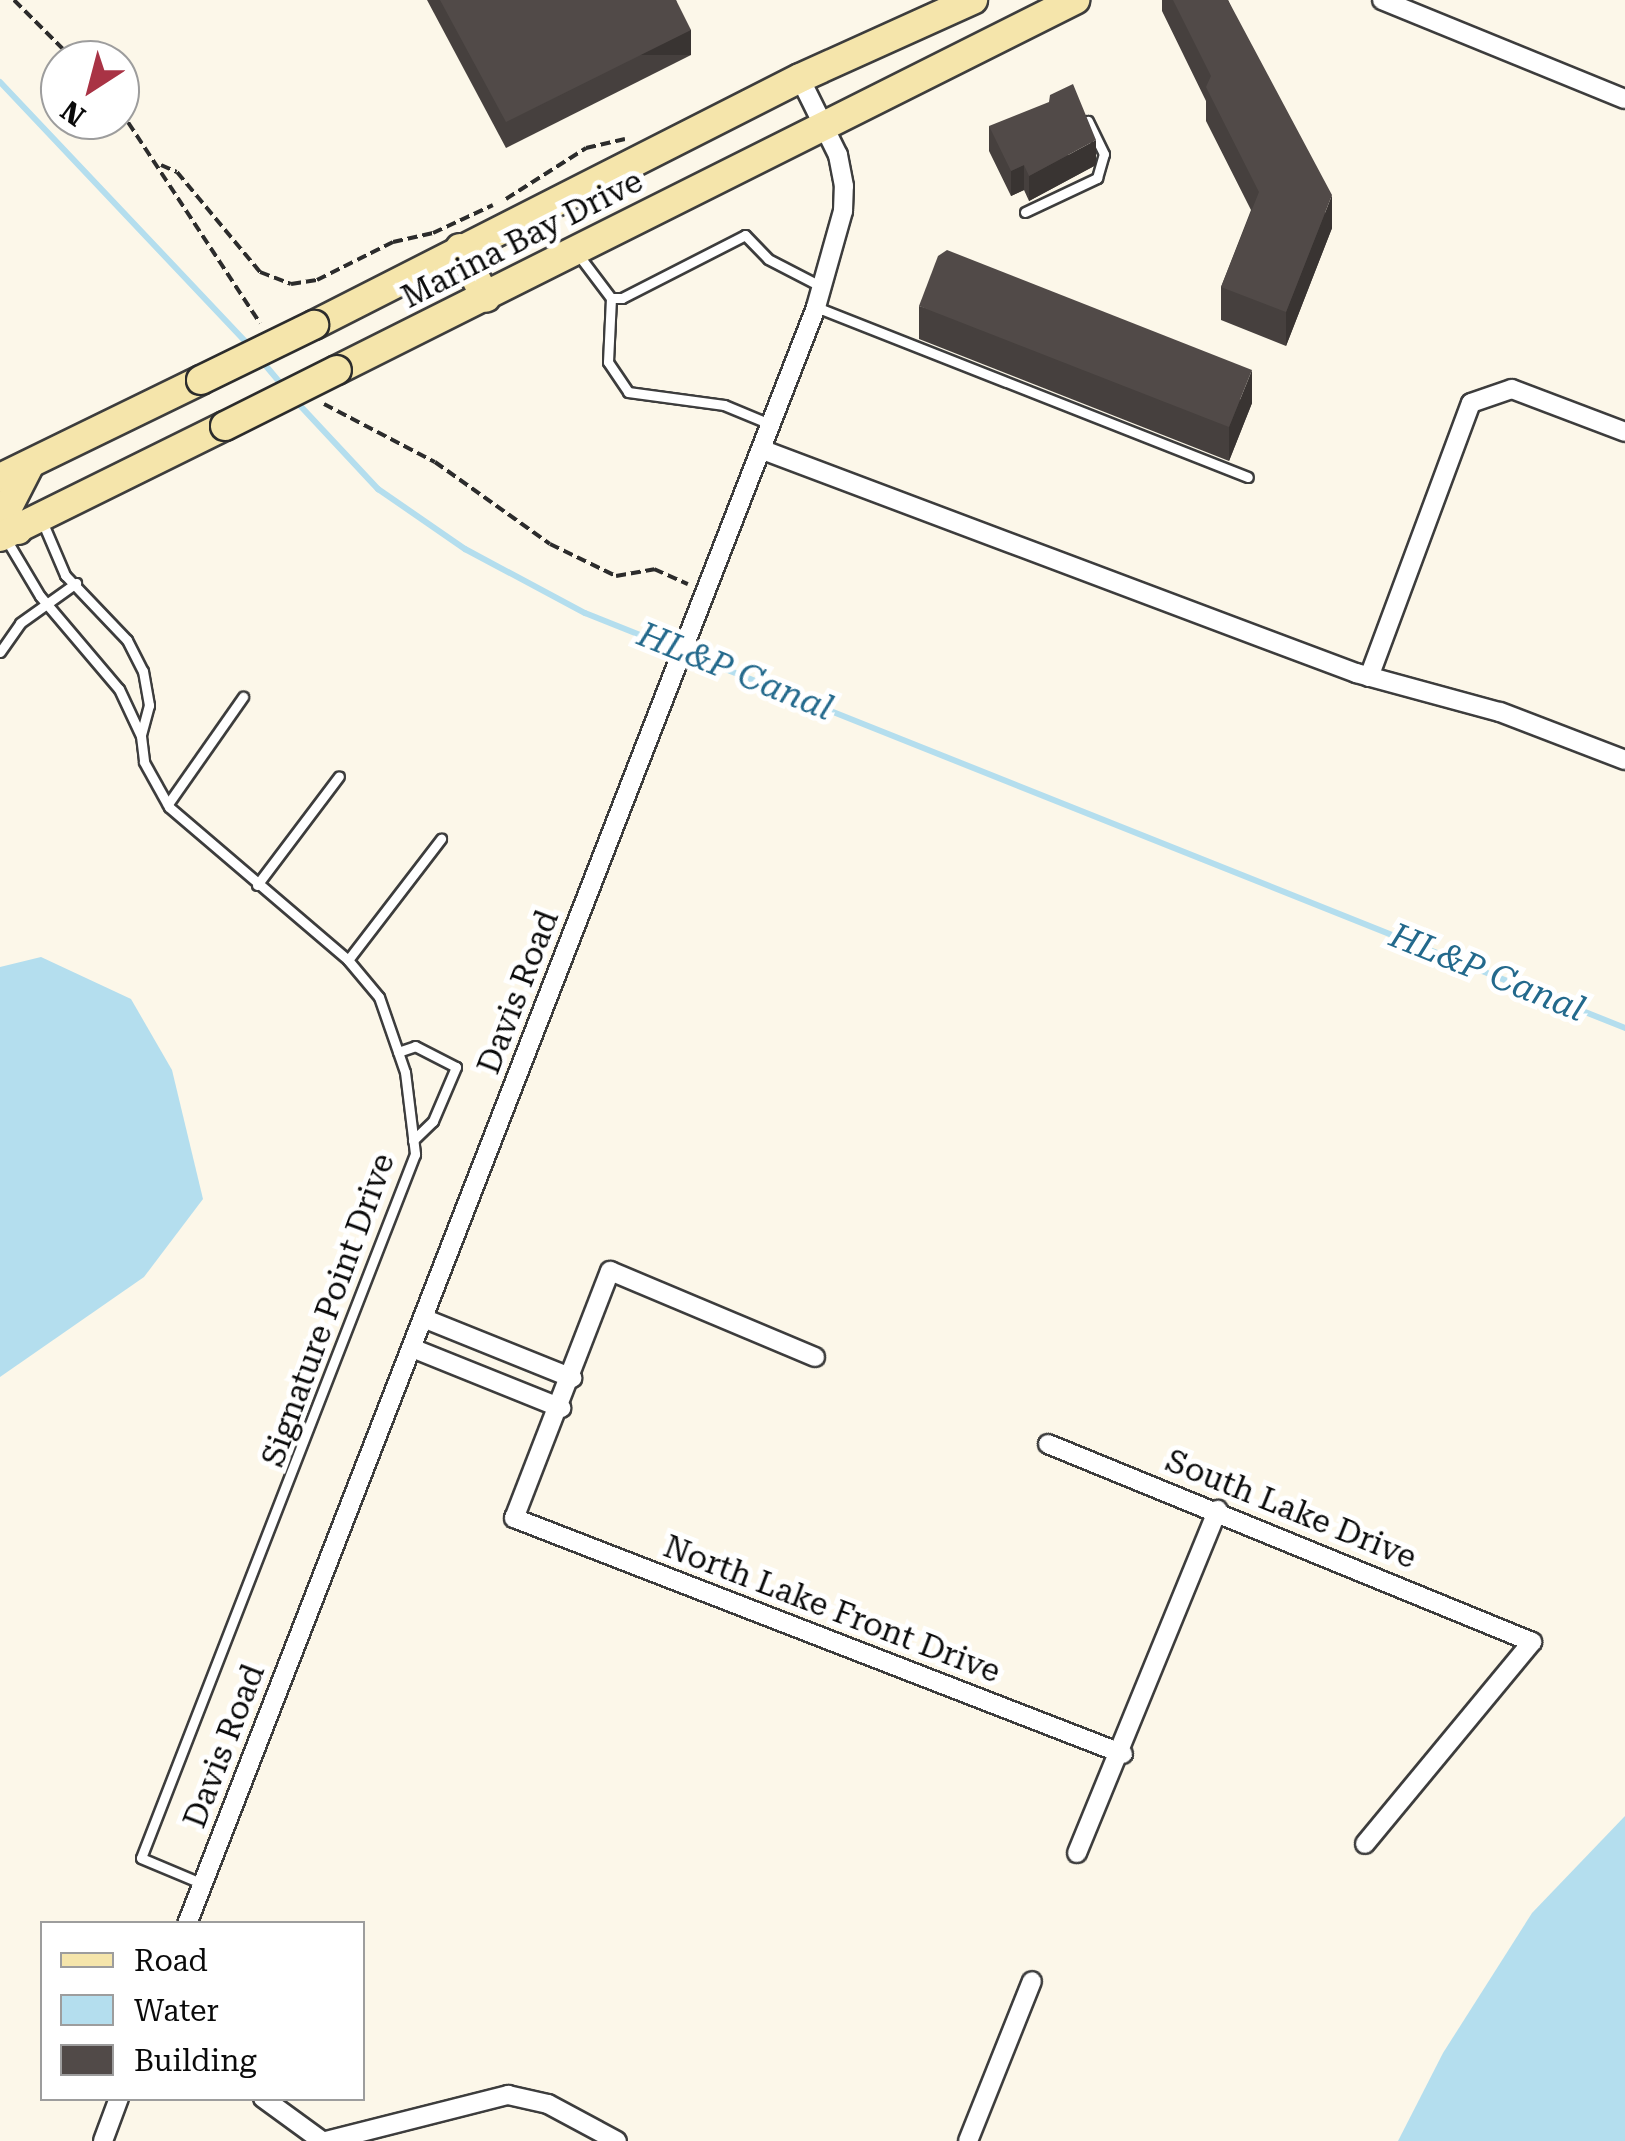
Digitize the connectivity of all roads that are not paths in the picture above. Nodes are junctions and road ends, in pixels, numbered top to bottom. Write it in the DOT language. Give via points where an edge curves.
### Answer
graph roads {
  1 [pos="973,0"];
  2 [pos="988,0"];
  3 [pos="1075,0"];
  4 [pos="1382,0"];
  5 [pos="1005,32"];
  6 [pos="800,78"];
  7 [pos="1625,99"];
  8 [pos="1082,109"];
  9 [pos="824,124"];
  10 [pos="1026,212"];
  11 [pos="460,248"];
  12 [pos="577,253"];
  13 [pos="822,287"];
  14 [pos="486,298"];
  15 [pos="611,298"];
  16 [pos="816,307"];
  17 [pos="772,425"];
  18 [pos="1625,432"];
  19 [pos="763,450"];
  20 [pos="29,466"];
  21 [pos="1248,477"];
  22 [pos="0,478"];
  23 [pos="16,530"];
  24 [pos="76,583"];
  25 [pos="48,603"];
  26 [pos="0,652"];
  27 [pos="1369,676"];
  28 [pos="242,697"];
  29 [pos="141,736"];
  30 [pos="1625,760"];
  31 [pos="339,776"];
  32 [pos="168,804"];
  33 [pos="441,839"];
  34 [pos="258,886"];
  35 [pos="348,960"];
  36 [pos="398,1052"];
  37 [pos="413,1140"];
  38 [pos="423,1318"];
  39 [pos="412,1348"];
  40 [pos="815,1357"];
  41 [pos="572,1378"];
  42 [pos="561,1408"];
  43 [pos="1048,1444"];
  44 [pos="1218,1510"];
  45 [pos="1123,1754"];
  46 [pos="1366,1844"];
  47 [pos="1076,1853"];
  48 [pos="203,1884"];
  49 [pos="188,1921"];
  50 [pos="1032,1981"];
  51 [pos="118,2101"];
  52 [pos="267,2101"];
  53 [pos="103,2141"];
  54 [pos="324,2141"];
  55 [pos="617,2141"];
  56 [pos="968,2141"];
  1 -- 6 [label="main road, Marina Bay Drive"];
  2 -- 5 [label="main road"];
  3 -- 5 [label="main road, Marina Bay Drive"];
  4 -- 7 [label="street"];
  5 -- 9 [label="main road, Marina Bay Drive"];
  6 -- 9 [label="street, Davis Road"];
  6 -- 11 [label="main road, Marina Bay Drive"];
  8 -- 10 [label="lane" via="1104,168 1097,178"];
  9 -- 12 [label="main road, Marina Bay Drive"];
  9 -- 13 [label="street, Davis Road" via="838,155 844,199"];
  11 -- 14 [label="main road"];
  11 -- 20 [label="main road, Marina Bay Drive, bridge"];
  12 -- 14 [label="main road, Marina Bay Drive"];
  12 -- 15 [label="lane"];
  13 -- 15 [label="lane" via="768,258 745,235"];
  13 -- 16 [label="street, Davis Road"];
  14 -- 23 [label="main road, Marina Bay Drive, bridge"];
  15 -- 17 [label="lane" via="608,362 628,392 724,405"];
  16 -- 17 [label="street, Davis Road"];
  16 -- 21 [label="lane"];
  17 -- 19 [label="street, Davis Road"];
  18 -- 27 [label="street" via="1512,388 1471,403"];
  19 -- 27 [label="street"];
  19 -- 38 [label="street, Davis Road" via="702,590 666,706"];
  20 -- 22 [label="main road, Marina Bay Drive"];
  20 -- 23 [label="main road" via="8,507 6,517"];
  23 -- 24 [label="lane, Signature Point Drive"];
  23 -- 25 [label="lane, Signature Point Drive"];
  24 -- 25 [label="lane"];
  24 -- 29 [label="lane, Signature Point Drive" via="127,640 143,671 149,705"];
  25 -- 26 [label="lane" via="20,623"];
  25 -- 29 [label="lane, Signature Point Drive" via="100,660"];
  27 -- 30 [label="street" via="1500,712"];
  28 -- 32 [label="lane"];
  29 -- 32 [label="lane, Signature Point Drive" via="144,762"];
  31 -- 34 [label="lane"];
  32 -- 34 [label="lane, Signature Point Drive"];
  33 -- 35 [label="lane"];
  34 -- 35 [label="lane, Signature Point Drive"];
  35 -- 36 [label="lane, Signature Point Drive" via="379,997"];
  36 -- 37 [label="lane, Signature Point Drive"];
  36 -- 37 [label="lane" via="415,1046 456,1067 433,1121"];
  37 -- 48 [label="lane, Signature Point Drive" via="415,1154 141,1858"];
  38 -- 39 [label="street, Davis Road"];
  38 -- 41 [label="street"];
  39 -- 42 [label="street"];
  39 -- 48 [label="street, Davis Road"];
  40 -- 41 [label="street" via="610,1271"];
  41 -- 42 [label="street"];
  42 -- 45 [label="street, North Lake Front Drive" via="514,1518"];
  43 -- 44 [label="street, South Lake Drive"];
  44 -- 45 [label="street"];
  44 -- 46 [label="street, South Lake Drive" via="1532,1642"];
  45 -- 47 [label="street"];
  48 -- 49 [label="street, Davis Road"];
  50 -- 56 [label="street"];
  51 -- 53 [label="street"];
  52 -- 54 [label="street"];
  54 -- 55 [label="street" via="508,2095 548,2104"];
}
